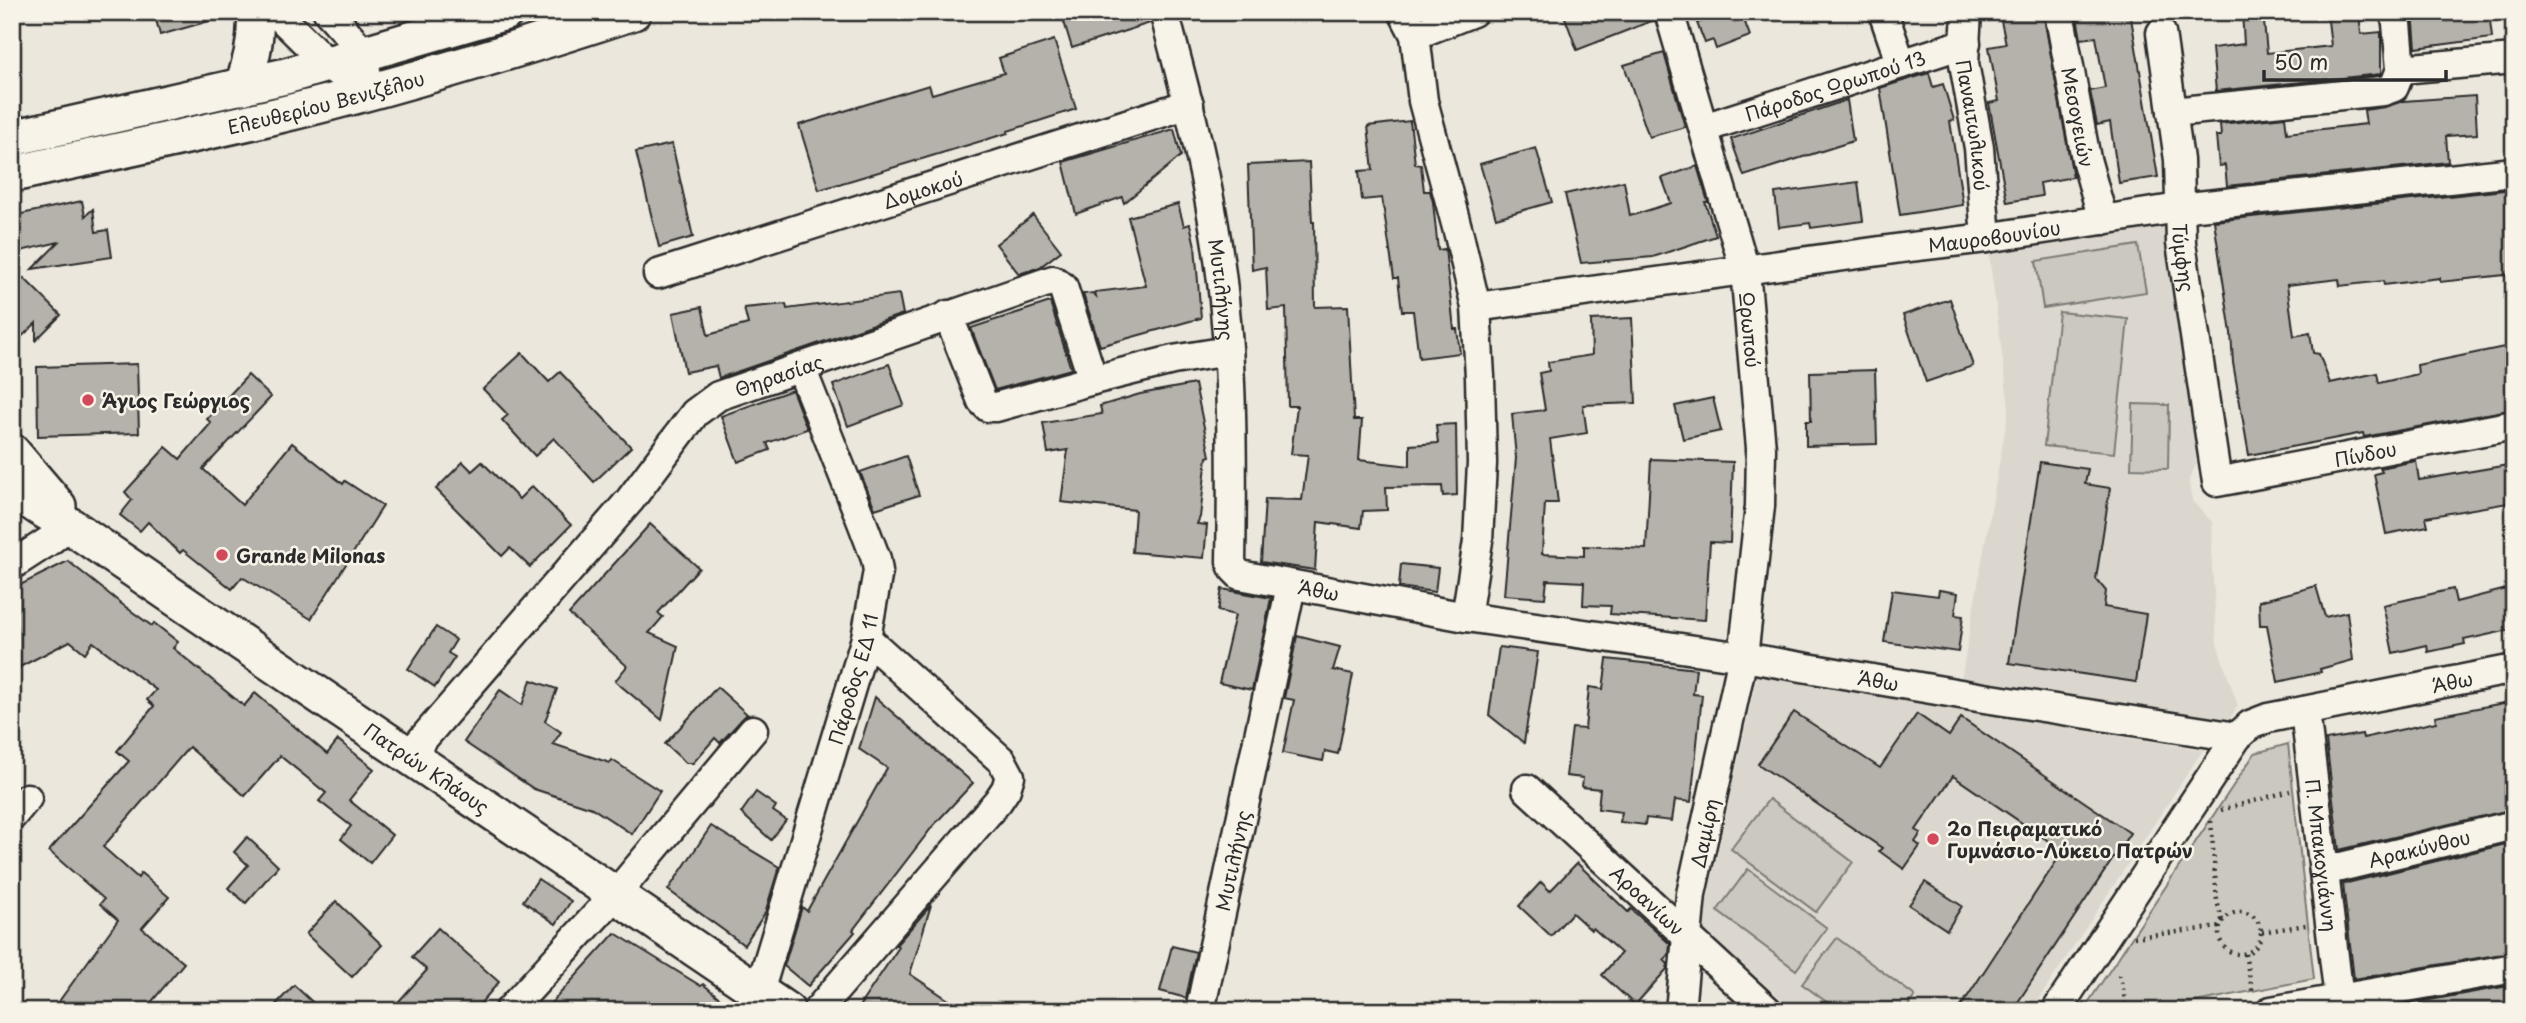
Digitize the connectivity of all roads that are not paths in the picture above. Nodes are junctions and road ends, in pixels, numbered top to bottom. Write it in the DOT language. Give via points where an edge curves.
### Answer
graph roads {
  1 [pos="256,12"];
  2 [pos="275,12"];
  3 [pos="328,12"];
  4 [pos="506,12"];
  5 [pos="633,12"];
  6 [pos="1164,12"];
  7 [pos="1472,12"];
  8 [pos="1669,12"];
  9 [pos="1883,12"];
  10 [pos="1968,12"];
  11 [pos="2059,12"];
  12 [pos="2396,12"];
  13 [pos="1409,24"];
  14 [pos="2161,33"];
  15 [pos="1966,43"];
  16 [pos="363,55"];
  17 [pos="2514,59"];
  18 [pos="1901,64"];
  19 [pos="329,65"];
  20 [pos="2401,69"];
  21 [pos="242,87"];
  22 [pos="367,92"];
  23 [pos="1189,104"];
  24 [pos="2172,112"];
  25 [pos="1704,128"];
  26 [pos="12,138"];
  27 [pos="2514,173"];
  28 [pos="12,174"];
  29 [pos="2179,208"];
  30 [pos="2103,220"];
  31 [pos="1986,238"];
  32 [pos="1745,270"];
  33 [pos="658,274"];
  34 [pos="1476,307"];
  35 [pos="948,315"];
  36 [pos="1228,351"];
  37 [pos="801,368"];
  38 [pos="1093,380"];
  39 [pos="2514,425"];
  40 [pos="12,452"];
  41 [pos="2217,482"];
  42 [pos="12,489"];
  43 [pos="69,524"];
  44 [pos="12,565"];
  45 [pos="1236,572"];
  46 [pos="1291,586"];
  47 [pos="1466,617"];
  48 [pos="866,638"];
  49 [pos="1743,657"];
  50 [pos="2514,669"];
  51 [pos="2305,711"];
  52 [pos="753,730"];
  53 [pos="2237,737"];
  54 [pos="409,755"];
  55 [pos="1527,789"];
  56 [pos="2514,825"];
  57 [pos="2324,871"];
  58 [pos="615,895"];
  59 [pos="1686,937"];
  60 [pos="2514,968"];
  61 [pos="2339,999"];
  62 [pos="773,1001"];
  63 [pos="2262,1005"];
  64 [pos="509,1011"];
  65 [pos="817,1011"];
  66 [pos="1200,1011"];
  67 [pos="1680,1011"];
  68 [pos="1768,1011"];
  69 [pos="2056,1011"];
  1 -- 21 [label="main road" via="254,43"];
  2 -- 19 [label="street"];
  3 -- 16 [label="street"];
  4 -- 16 [label="main road, Ελευθερίου Βενιζέλου"];
  5 -- 22 [label="main road, Ελευθερίου Βενιζέλου"];
  6 -- 23 [label="street, Μυτιλήνης"];
  7 -- 13 [label="street"];
  8 -- 25 [label="street, Ωρωπού"];
  9 -- 18 [label="street"];
  10 -- 15 [label="street, Παναιτωλικού"];
  11 -- 30 [label="street, Μεσογειών" via="2086,159"];
  12 -- 20 [label="street"];
  13 -- 34 [label="street" via="1423,101"];
  14 -- 24 [label="street, Τύμφης"];
  15 -- 18 [label="street, Πάροδος Ωρωπού 13"];
  15 -- 31 [label="street, Παναιτωλικού" via="1964,63 1979,148"];
  16 -- 19 [label="main road, Ελευθερίου Βενιζέλου"];
  16 -- 22 [label="street"];
  17 -- 20 [label="street"];
  18 -- 25 [label="street, Πάροδος Ωρωπού 13"];
  19 -- 21 [label="main road, Ελευθερίου Βενιζέλου"];
  19 -- 22 [label="street"];
  20 -- 24 [label="street" via="2394,86 2383,91"];
  21 -- 26 [label="main road, Ελευθερίου Βενιζέλου"];
  22 -- 28 [label="main road, Ελευθερίου Βενιζέλου"];
  23 -- 33 [label="street, Δομοκού"];
  23 -- 36 [label="street, Μυτιλήνης" via="1215,227"];
  24 -- 29 [label="street, Τύμφης"];
  25 -- 32 [label="street, Ωρωπού"];
  27 -- 29 [label="street, Μαυροβουνίου"];
  29 -- 30 [label="street, Μαυροβουνίου"];
  29 -- 41 [label="street, Τύμφης"];
  30 -- 31 [label="street, Μαυροβουνίου"];
  31 -- 32 [label="street, Μαυροβουνίου"];
  32 -- 34 [label="street, Μαυροβουνίου"];
  32 -- 49 [label="street, Ωρωπού" via="1760,495"];
  34 -- 47 [label="street" via="1482,463 1478,541"];
  35 -- 37 [label="street, Θηρασίας"];
  35 -- 38 [label="street" via="988,407"];
  35 -- 38 [label="street, Θηρασίας" via="1058,282"];
  36 -- 38 [label="street"];
  36 -- 45 [label="street, Μυτιλήνης" via="1233,455 1231,562"];
  37 -- 48 [label="street, Πάροδος ΕΔ 11" via="876,559 877,585"];
  37 -- 54 [label="street, Θηρασίας" via="718,397 695,413 630,500"];
  39 -- 41 [label="street, Πίνδου"];
  40 -- 43 [label="main road, Πατρών Κλάους"];
  42 -- 43 [label="main road, Πατρών Κλάους"];
  43 -- 44 [label="street"];
  43 -- 54 [label="main road, Πατρών Κλάους"];
  45 -- 46 [label="street, Άθω"];
  46 -- 47 [label="street, Άθω"];
  46 -- 66 [label="street, Μυτιλήνης"];
  47 -- 49 [label="street, Άθω"];
  48 -- 62 [label="street, Πάροδος ΕΔ 11"];
  48 -- 65 [label="street" via="1002,761 1010,776 998,801"];
  49 -- 53 [label="street, Άθω"];
  49 -- 59 [label="street, Δαμίρη" via="1700,844"];
  50 -- 51 [label="street, Άθω"];
  51 -- 53 [label="street, Άθω" via="2258,721"];
  51 -- 57 [label="street, Π. Μπακογιάννη"];
  52 -- 58 [label="street"];
  53 -- 69 [label="street"];
  54 -- 58 [label="main road, Πατρών Κλάους"];
  55 -- 59 [label="street, Αροανίων"];
  56 -- 57 [label="street, Αρακύνθου"];
  57 -- 61 [label="street, Π. Μπακογιάννη"];
  58 -- 62 [label="main road, Πατρών Κλάους"];
  58 -- 64 [label="street"];
  59 -- 67 [label="street, Δαμίρη"];
  59 -- 68 [label="street, Αροανίων"];
  60 -- 61 [label="street"];
  61 -- 63 [label="street"];
}
